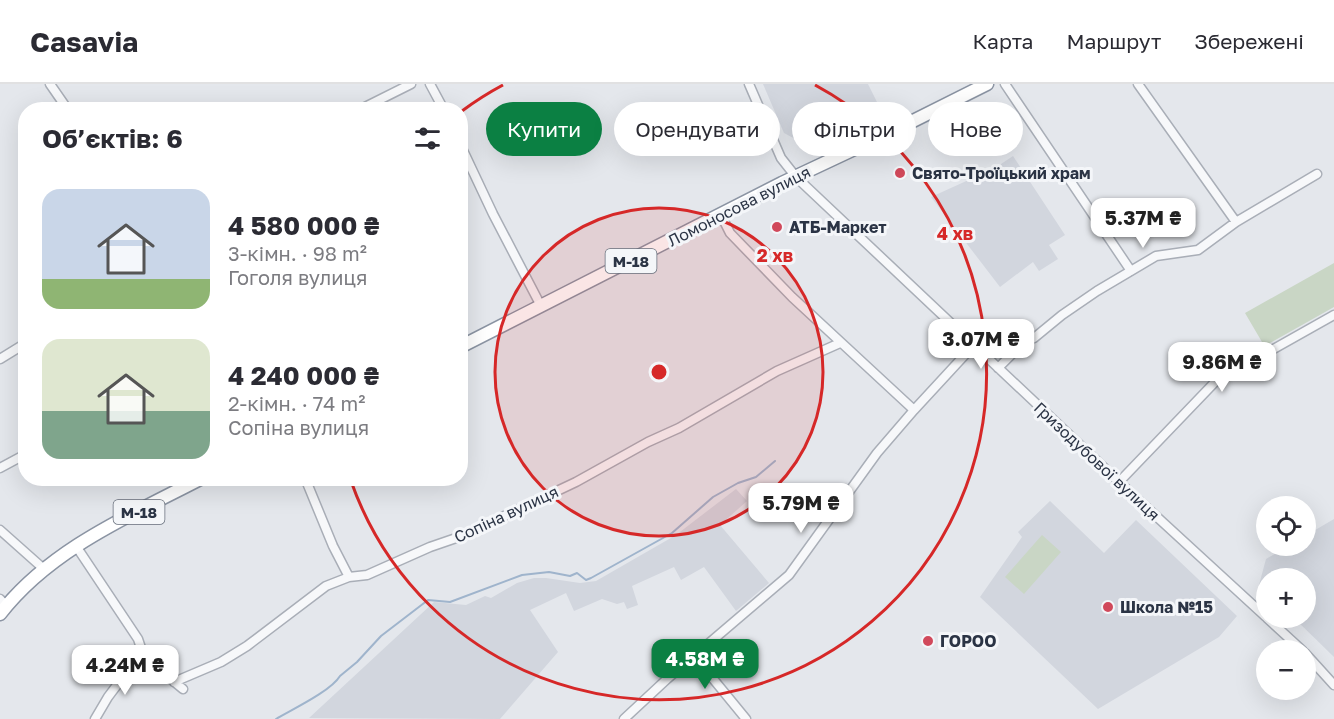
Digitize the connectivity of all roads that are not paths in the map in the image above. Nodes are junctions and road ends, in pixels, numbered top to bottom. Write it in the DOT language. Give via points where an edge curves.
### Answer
graph roads {
  1 [pos="50,84"];
  2 [pos="411,84"];
  3 [pos="429,84"];
  4 [pos="748,84"];
  5 [pos="987,84"];
  6 [pos="1005,84"];
  7 [pos="1138,84"];
  8 [pos="62,102"];
  9 [pos="375,102"];
  10 [pos="439,102"];
  11 [pos="468,160"];
  12 [pos="1317,174"];
  13 [pos="796,177"];
  14 [pos="721,215"];
  15 [pos="1236,222"];
  16 [pos="1131,271"];
  17 [pos="541,306"];
  18 [pos="1334,315"];
  19 [pos="468,343"];
  20 [pos="840,343"];
  21 [pos="974,345"];
  22 [pos="18,348"];
  23 [pos="0,359"];
  24 [pos="998,368"];
  25 [pos="914,410"];
  26 [pos="18,458"];
  27 [pos="0,468"];
  28 [pos="1119,482"];
  29 [pos="187,486"];
  30 [pos="308,486"];
  31 [pos="0,530"];
  32 [pos="76,546"];
  33 [pos="45,570"];
  34 [pos="349,578"];
  35 [pos="2,606"];
  36 [pos="1256,609"];
  37 [pos="1277,628"];
  38 [pos="1291,640"];
  39 [pos="703,649"];
  40 [pos="144,657"];
  41 [pos="1316,666"];
  42 [pos="174,682"];
  43 [pos="1334,686"];
  44 [pos="183,689"];
  45 [pos="95,719"];
  46 [pos="624,719"];
  47 [pos="746,719"];
  1 -- 8 [label="street"];
  2 -- 9 [label="street"];
  3 -- 10 [label="street"];
  4 -- 13 [label="street, Гризодубової вулиця" via="781,158"];
  5 -- 13 [label="highway, Ломоносова вулиця / М-18"];
  6 -- 16 [label="street"];
  7 -- 15 [label="street"];
  11 -- 17 [label="street"];
  12 -- 15 [label="street"];
  13 -- 14 [label="highway, Ломоносова вулиця / М-18"];
  13 -- 21 [label="street, Гризодубової вулиця"];
  14 -- 17 [label="highway, Ломоносова вулиця / М-18"];
  14 -- 20 [label="street" via="730,233"];
  15 -- 16 [label="street" via="1198,250 1156,256"];
  16 -- 24 [label="street" via="1024,342"];
  17 -- 19 [label="highway, Ломоносова вулиця / М-18"];
  18 -- 28 [label="street" via="1215,382"];
  20 -- 25 [label="street"];
  20 -- 34 [label="street, Сопіна вулиця" via="777,371 679,428 509,515 367,575"];
  21 -- 24 [label="street, Гризодубової вулиця"];
  21 -- 25 [label="street"];
  22 -- 23 [label="street"];
  24 -- 28 [label="street, Гризодубової вулиця"];
  25 -- 39 [label="street" via="844,497 789,575"];
  26 -- 27 [label="street"];
  28 -- 36 [label="street, Гризодубової вулиця"];
  29 -- 32 [label="highway, М-18"];
  30 -- 34 [label="street"];
  31 -- 33 [label="street"];
  32 -- 33 [label="highway, М-18"];
  32 -- 40 [label="street" via="138,639"];
  33 -- 35 [label="highway, М-18"];
  34 -- 42 [label="street, Сопіна вулиця" via="326,586 221,662"];
  37 -- 38 [label="street, Гризодубової вулиця"];
  39 -- 46 [label="street"];
  39 -- 47 [label="street" via="705,669"];
  40 -- 42 [label="street"];
  40 -- 45 [label="street" via="138,657"];
  41 -- 43 [label="street, Гризодубової вулиця"];
  42 -- 44 [label="street"];
}
